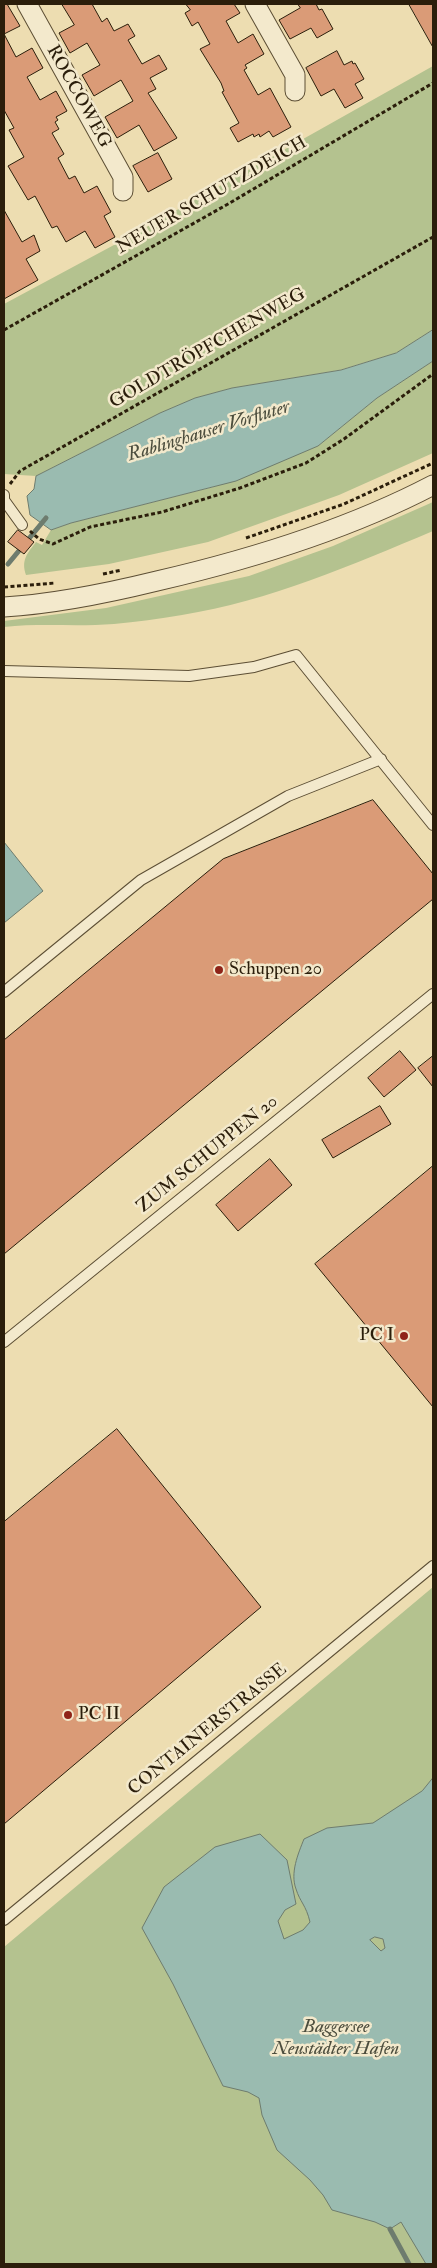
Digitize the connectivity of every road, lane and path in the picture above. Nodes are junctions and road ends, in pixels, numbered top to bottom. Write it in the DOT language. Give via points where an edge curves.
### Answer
graph roads {
  1 [pos="27,4"];
  2 [pos="254,4"];
  3 [pos="433,83"];
  4 [pos="295,91"];
  5 [pos="123,191"];
  6 [pos="433,237"];
  7 [pos="4,330"];
  8 [pos="433,374"];
  9 [pos="433,463"];
  10 [pos="9,485"];
  11 [pos="433,485"];
  12 [pos="4,495"];
  13 [pos="22,525"];
  14 [pos="39,538"];
  15 [pos="238,542"];
  16 [pos="124,569"];
  17 [pos="96,576"];
  18 [pos="58,582"];
  19 [pos="4,587"];
  20 [pos="4,607"];
  21 [pos="4,671"];
  22 [pos="381,759"];
  23 [pos="433,825"];
  24 [pos="4,992"];
  25 [pos="433,994"];
  26 [pos="4,1342"];
  27 [pos="433,1566"];
  28 [pos="4,1920"];
  1 -- 5 [label="street, ROCCOWEG" via="123,176"];
  2 -- 4 [label="street" via="295,76"];
  3 -- 7 [label="path, NEUER SCHUTZDEICH" via="228,204"];
  6 -- 10 [label="path, GOLDTRÖPFCHENWEG" via="20,471"];
  8 -- 14 [label="path" via="306,463 162,512 90,527 53,544"];
  9 -- 15 [label="path" via="344,504"];
  11 -- 20 [label="street" via="304,540 214,568 113,592"];
  12 -- 13 [label="lane" via="4,500"];
  16 -- 17 [label="path"];
  18 -- 19 [label="path"];
  21 -- 22 [label="lane" via="189,676 254,667 296,655"];
  22 -- 23 [label="lane"];
  22 -- 24 [label="lane" via="288,796 140,880"];
  25 -- 26 [label="lane, ZUM SCHUPPEN 20"];
  27 -- 28 [label="lane, CONTAINERSTRASSE"];
}
